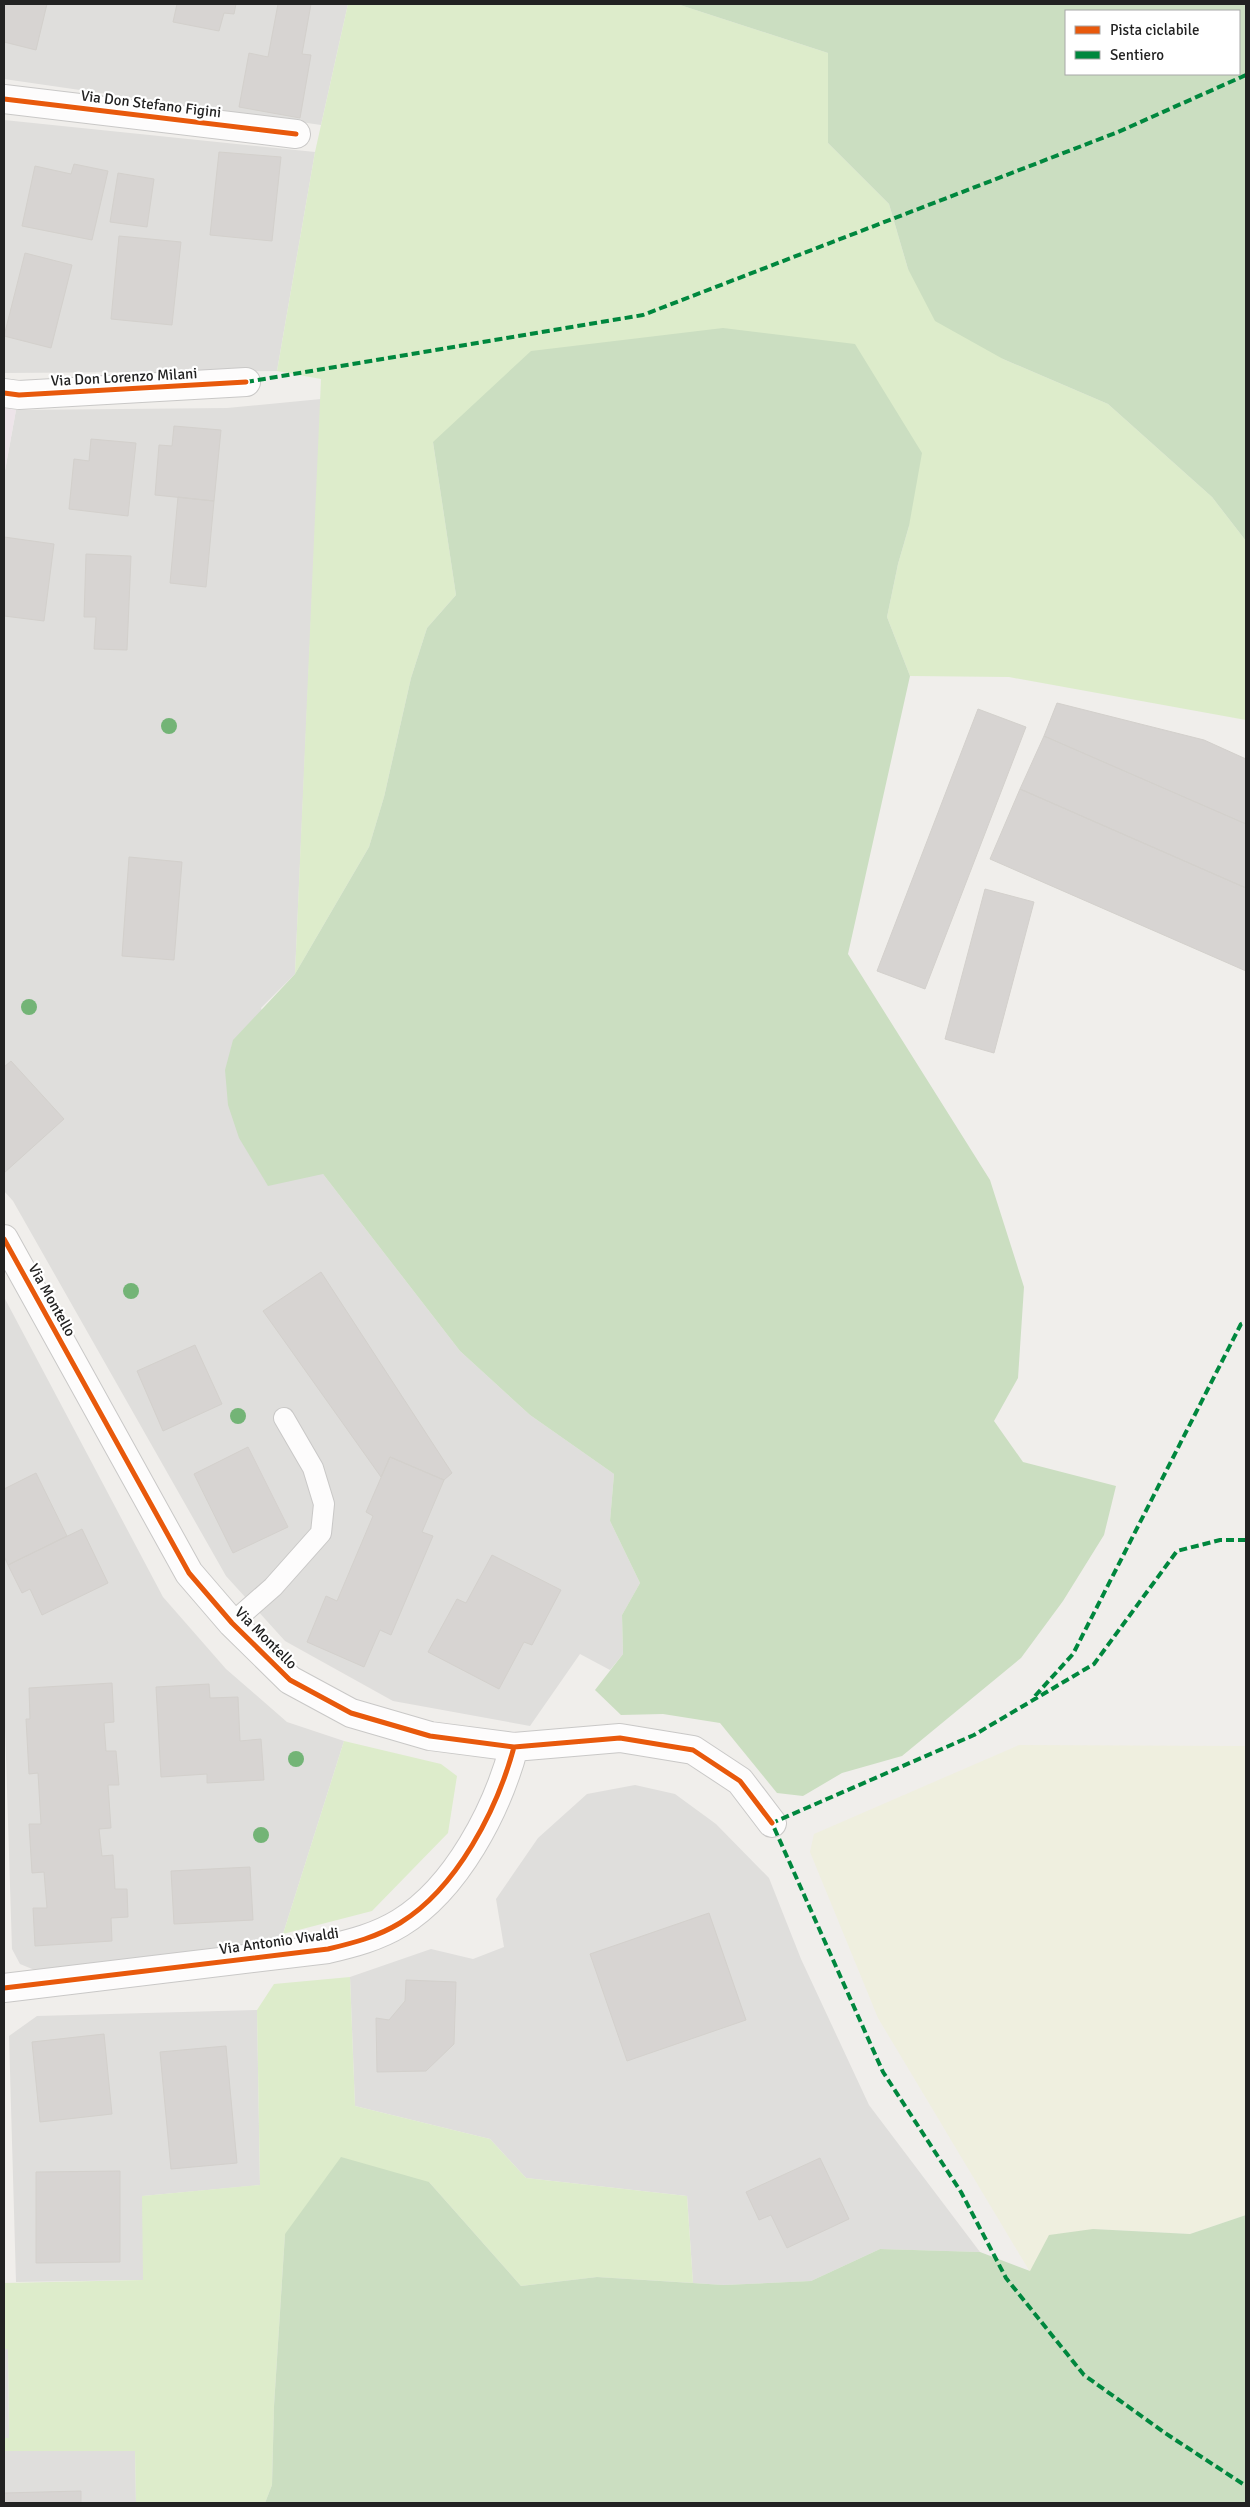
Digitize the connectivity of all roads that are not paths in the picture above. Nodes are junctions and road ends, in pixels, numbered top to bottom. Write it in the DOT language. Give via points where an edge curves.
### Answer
graph roads {
  1 [pos="4,99"];
  2 [pos="296,134"];
  3 [pos="246,382"];
  4 [pos="4,393"];
  5 [pos="4,1238"];
  6 [pos="284,1418"];
  7 [pos="232,1623"];
  8 [pos="514,1747"];
  9 [pos="772,1823"];
  10 [pos="4,1988"];
  1 -- 2 [label="street, Via Don Stefano Figini"];
  3 -- 4 [label="street, Via Don Lorenzo Milani" via="19,395"];
  5 -- 7 [label="street, Via Montello" via="189,1573"];
  6 -- 7 [label="lane" via="313,1468 324,1504 321,1533 273,1587"];
  7 -- 8 [label="street, Via Montello" via="290,1680 351,1713 430,1736"];
  8 -- 9 [label="street, Via Montello" via="620,1738 693,1750 740,1781"];
  8 -- 10 [label="street, Via Antonio Vivaldi" via="486,1823 454,1871 401,1923 368,1939 328,1950"];
}
